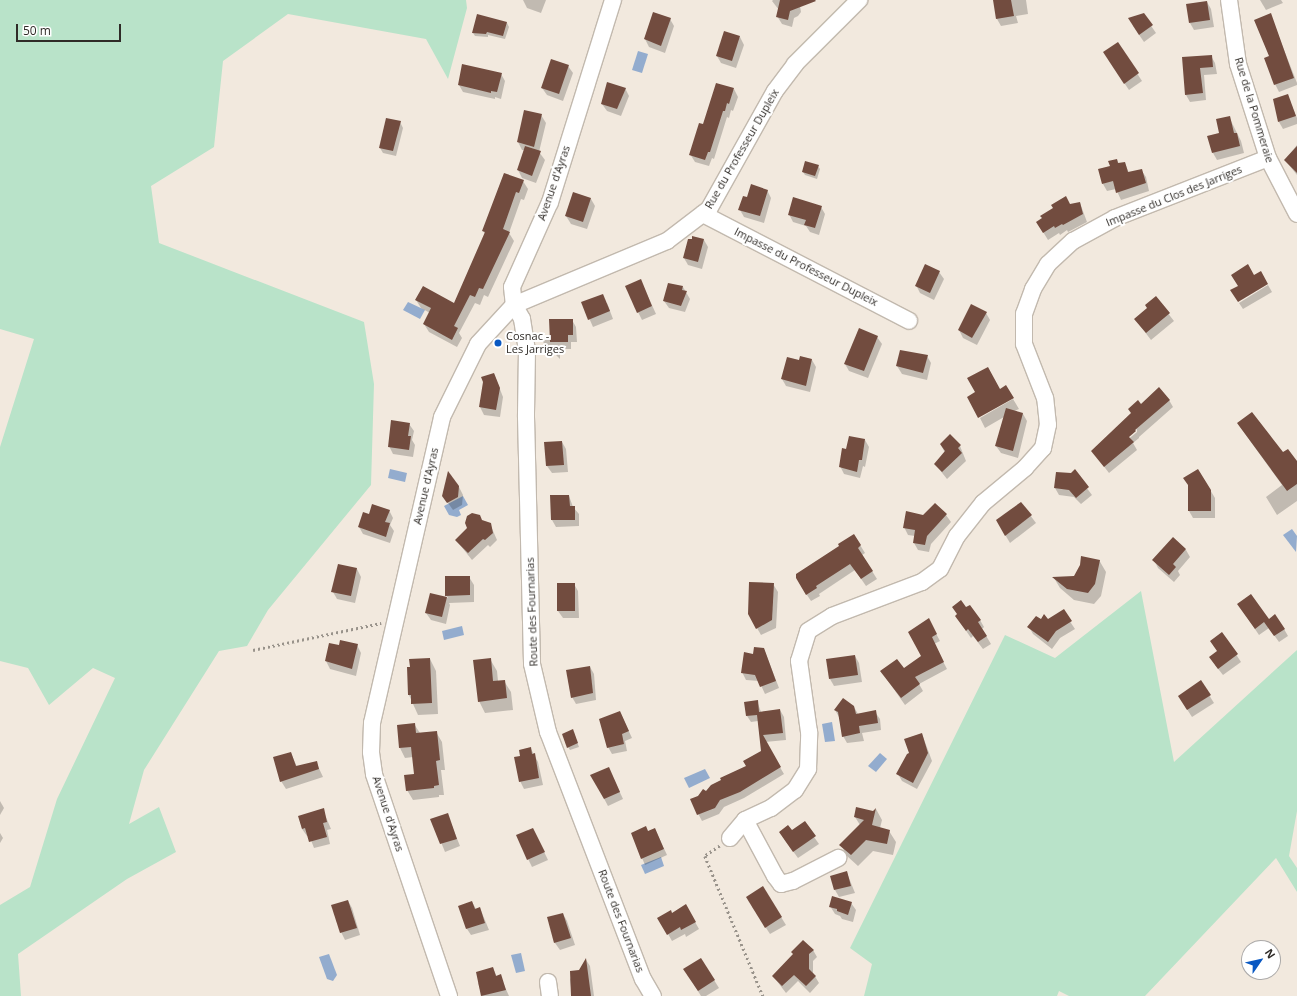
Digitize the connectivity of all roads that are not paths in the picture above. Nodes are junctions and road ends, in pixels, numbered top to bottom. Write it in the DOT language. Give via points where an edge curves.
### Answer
graph roads {
  1 [pos="613,0"];
  2 [pos="859,0"];
  3 [pos="1229,0"];
  4 [pos="1268,158"];
  5 [pos="1296,207"];
  6 [pos="703,214"];
  7 [pos="514,305"];
  8 [pos="909,321"];
  9 [pos="745,820"];
  10 [pos="730,838"];
  11 [pos="838,858"];
  12 [pos="449,996"];
  13 [pos="654,996"];
  1 -- 7 [label="street, Avenue d'Ayras" via="550,202 512,287"];
  2 -- 6 [label="street, Rue du Professeur Dupleix" via="791,69 775,91 709,209"];
  3 -- 4 [label="street, Rue de la Pommeraie" via="1238,64"];
  4 -- 5 [label="street, Rue de la Pommeraie"];
  4 -- 9 [label="street, Impasse du Clos des Jarriges" via="1115,218 1073,241 1048,264 1033,289 1024,314 1024,344 1045,398 1048,425 1043,448 1025,468 983,503 957,536 940,569 922,582 832,616 808,631 799,661 809,732 808,769 795,790 771,808"];
  6 -- 7 [label="street, Rue du Professeur Dupleix" via="667,241"];
  6 -- 8 [label="street, Impasse du Professeur Dupleix"];
  7 -- 12 [label="street, Avenue d'Ayras" via="478,344 442,416 372,723 374,774"];
  7 -- 13 [label="street, Route des Fournarias" via="522,319 526,350 532,664 548,732 643,979"];
  9 -- 10 [label="street, Impasse du Clos des Jarriges"];
  9 -- 11 [label="street" via="781,884 793,881"];
}
